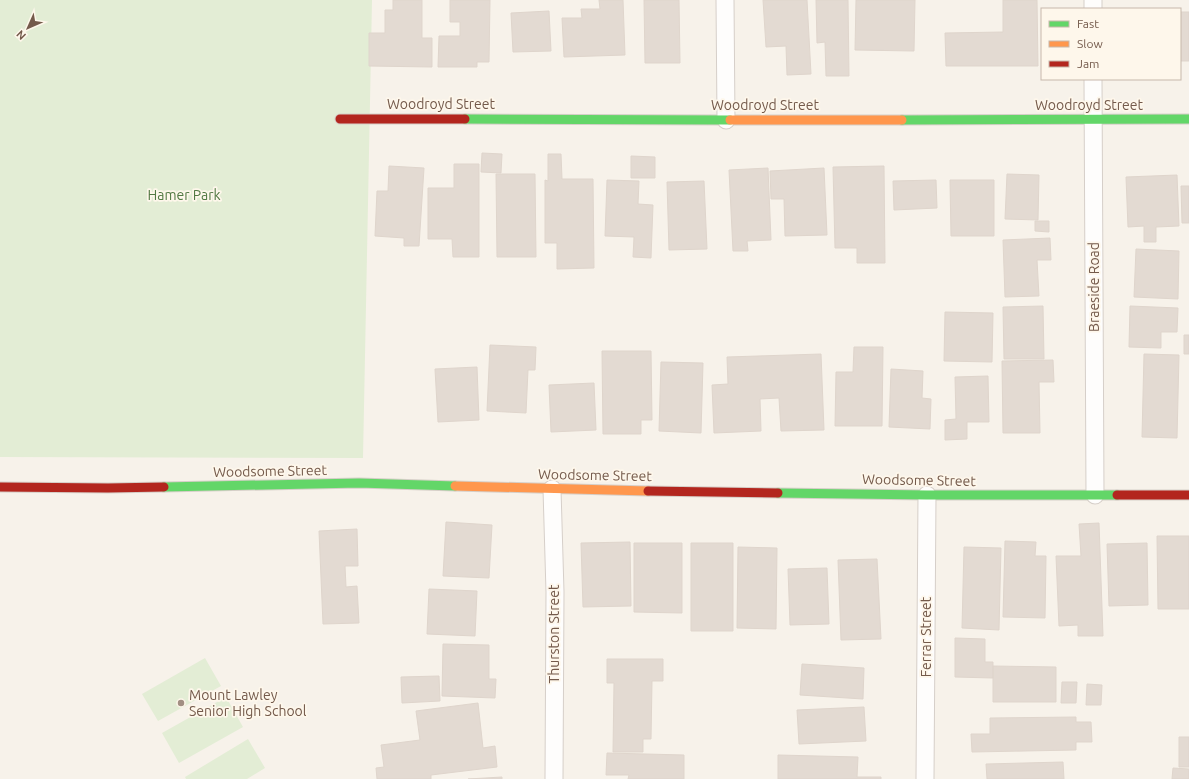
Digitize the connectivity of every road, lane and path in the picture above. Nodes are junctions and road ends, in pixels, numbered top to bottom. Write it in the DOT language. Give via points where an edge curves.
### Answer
graph roads {
  1 [pos="725,0"];
  2 [pos="1093,80"];
  3 [pos="340,119"];
  4 [pos="1093,119"];
  5 [pos="1189,119"];
  6 [pos="726,120"];
  7 [pos="0,487"];
  8 [pos="552,488"];
  9 [pos="927,495"];
  10 [pos="1095,495"];
  11 [pos="1189,495"];
  12 [pos="554,779"];
  13 [pos="925,779"];
  1 -- 6 [label="street"];
  2 -- 4 [label="street, Braeside Road"];
  3 -- 6 [label="street, Woodroyd Street"];
  4 -- 5 [label="street, Woodroyd Street"];
  4 -- 6 [label="street, Woodroyd Street"];
  4 -- 10 [label="street, Braeside Road"];
  7 -- 8 [label="street, Woodsome Street" via="359,484"];
  8 -- 9 [label="street, Woodsome Street"];
  8 -- 12 [label="street, Thurston Street" via="555,592"];
  9 -- 10 [label="street, Woodsome Street"];
  9 -- 13 [label="street, Ferrar Street"];
  10 -- 11 [label="street, Woodsome Street"];
}
